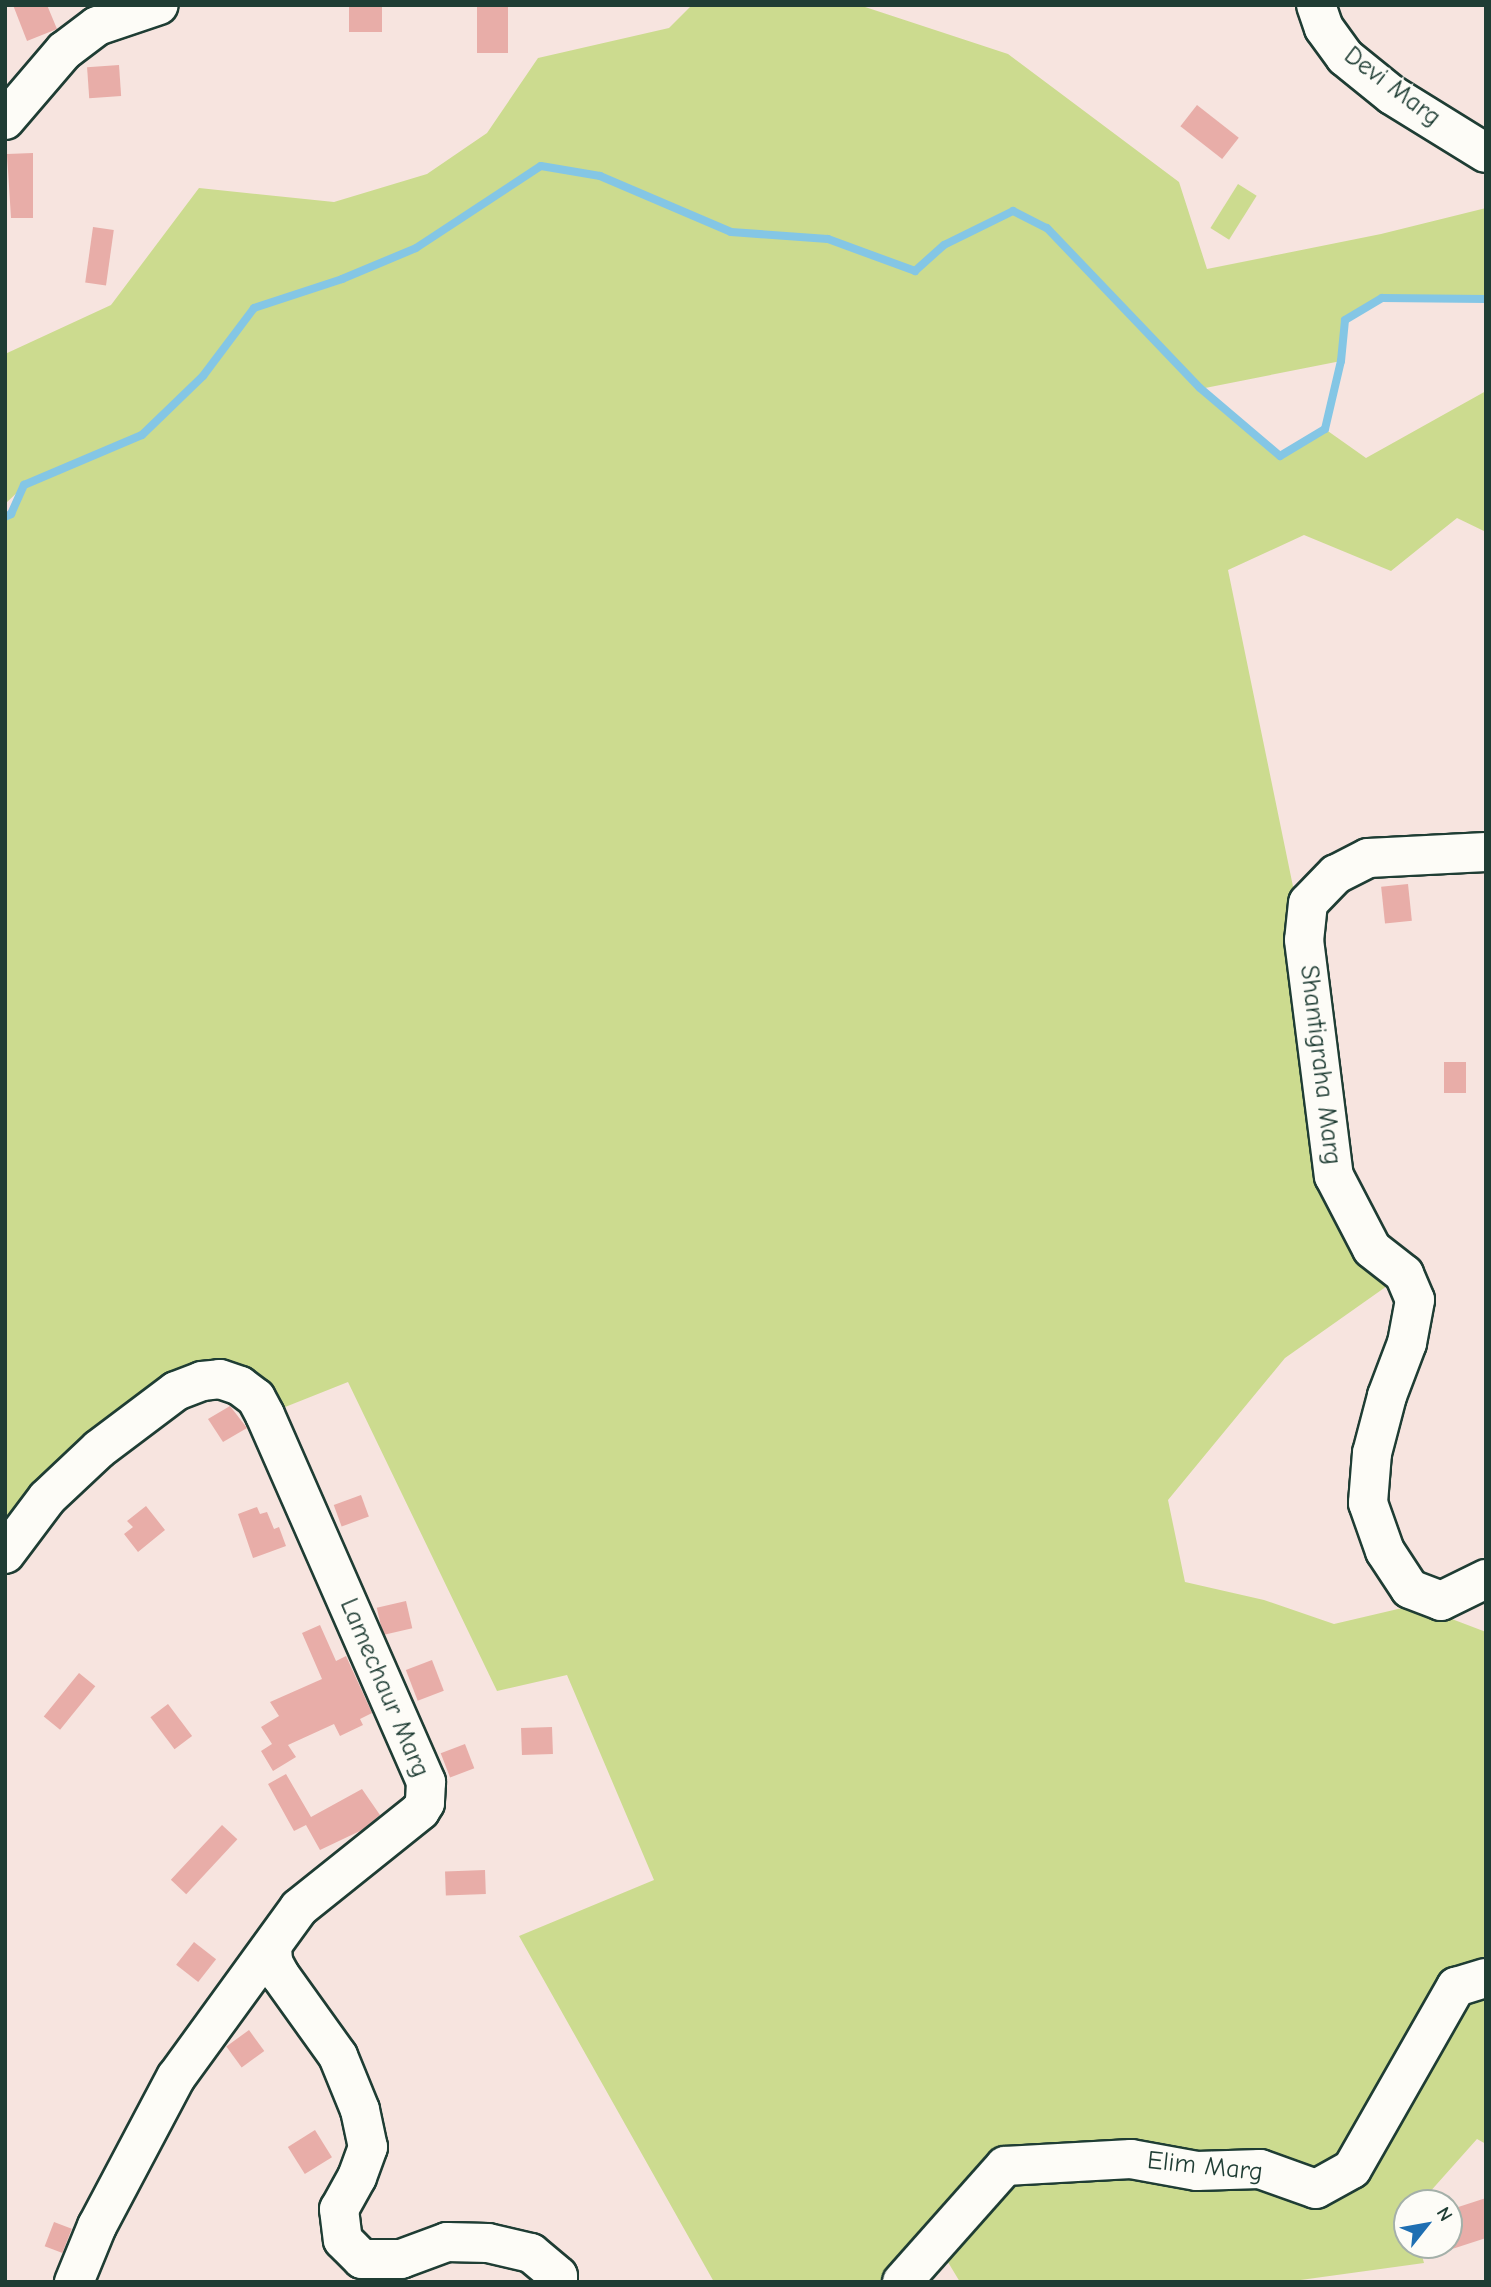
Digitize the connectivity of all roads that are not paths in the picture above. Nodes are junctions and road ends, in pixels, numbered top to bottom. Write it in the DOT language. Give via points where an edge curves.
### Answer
graph roads {
  1 [pos="159,5"];
  2 [pos="1316,5"];
  3 [pos="5,120"];
  4 [pos="1486,153"];
  5 [pos="1486,852"];
  6 [pos="5,1554"];
  7 [pos="1486,1579"];
  8 [pos="272,1947"];
  9 [pos="1486,1978"];
  10 [pos="74,2282"];
  11 [pos="558,2282"];
  12 [pos="902,2282"];
  1 -- 3 [label="street" via="97,26 64,51"];
  2 -- 4 [label="street, Devi Marg" via="1324,28 1345,57 1392,94"];
  5 -- 7 [label="street, Shantigraha Marg" via="1368,858 1336,874 1308,903 1304,940 1334,1176 1372,1248 1404,1275 1415,1300 1407,1343 1372,1453 1368,1503 1385,1550 1410,1589 1441,1601"];
  6 -- 8 [label="street, Lamechaur Marg" via="47,1497 99,1449 176,1391 220,1379 256,1398 426,1782 420,1811 299,1908"];
  8 -- 10 [label="street, Lamechaur Marg" via="176,2077 97,2226"];
  8 -- 11 [label="street" via="280,1975 338,2056 369,2147 339,2209 343,2240 362,2259 401,2259 447,2242 488,2243 531,2253 558,2276"];
  9 -- 12 [label="street, Elim Marg" via="1456,1987 1352,2169 1316,2189 1260,2169 1197,2171 1131,2159 1005,2166"];
}
